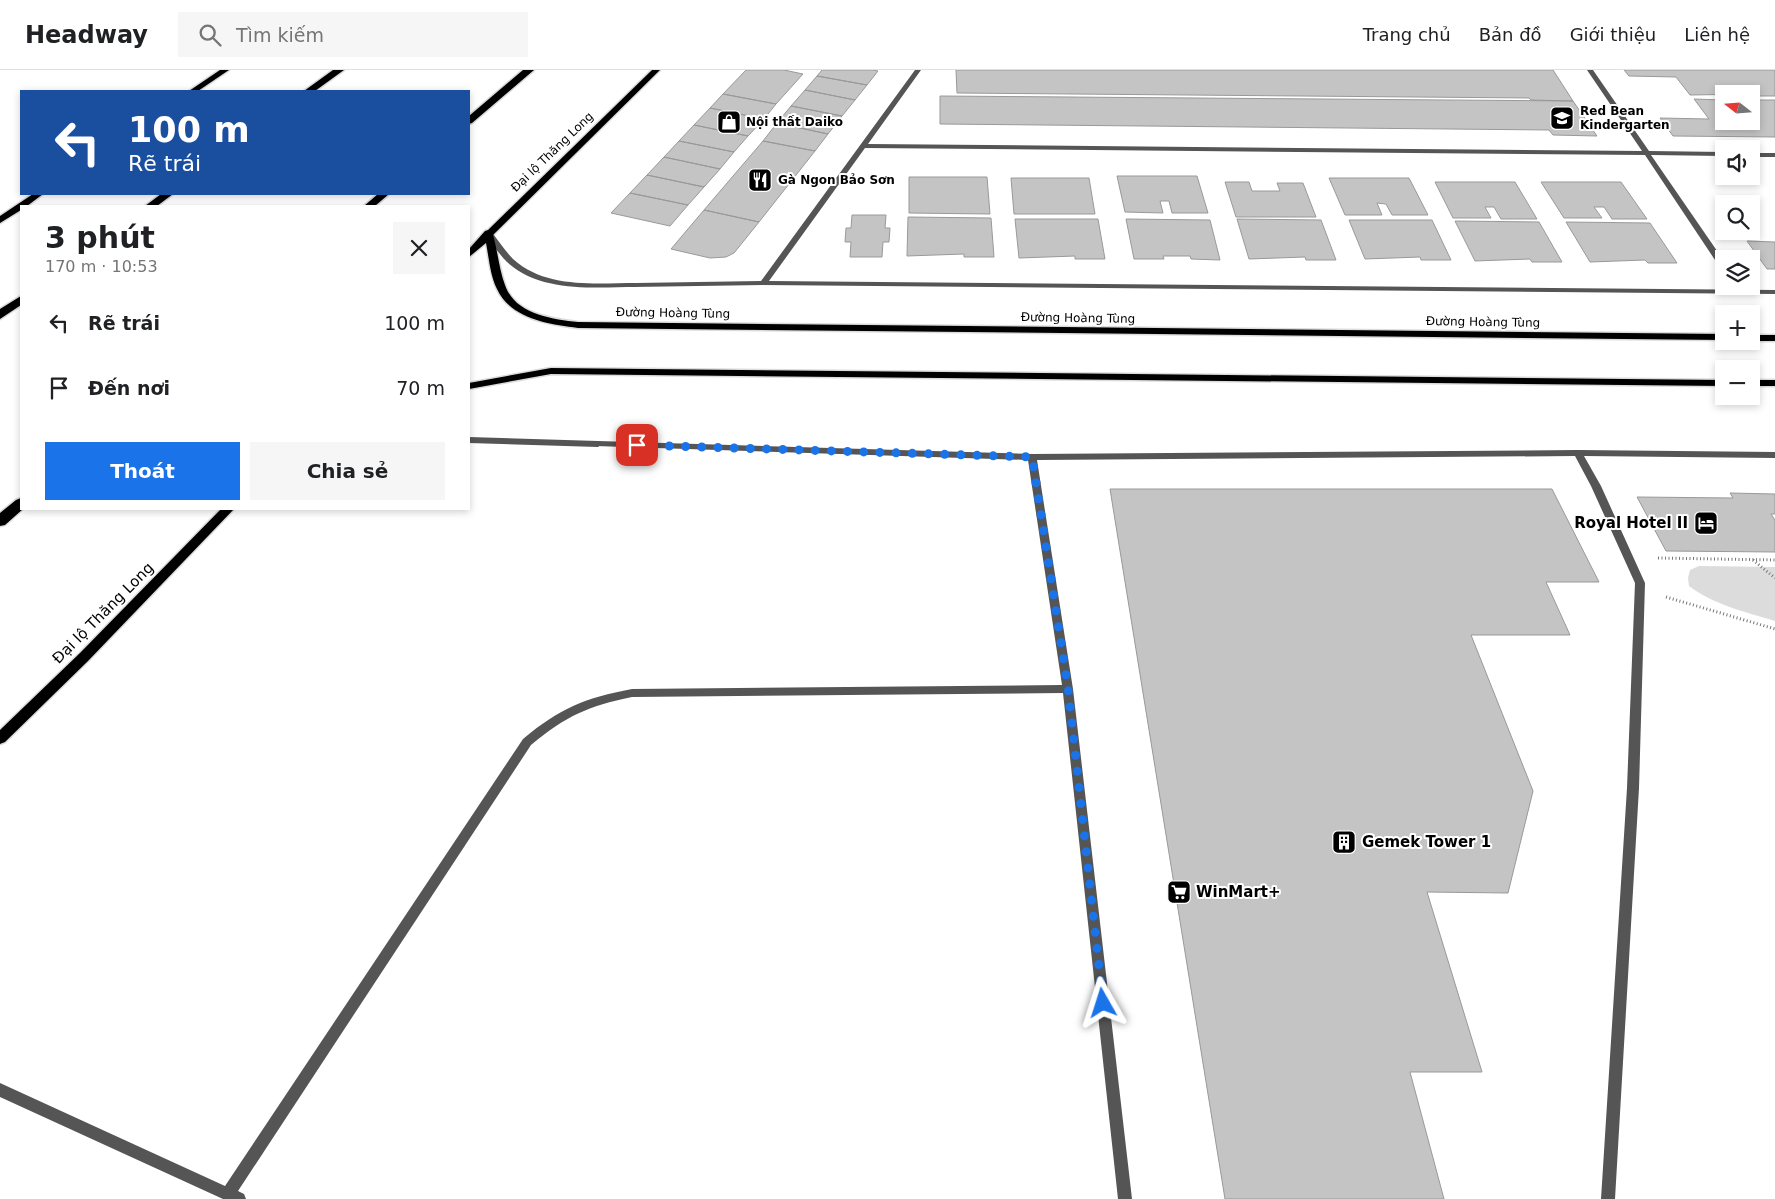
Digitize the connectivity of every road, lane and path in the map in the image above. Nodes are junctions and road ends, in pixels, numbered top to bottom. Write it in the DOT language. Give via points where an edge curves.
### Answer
graph roads {
  1 [pos="225,70"];
  2 [pos="339,70"];
  3 [pos="529,70"];
  4 [pos="656,70"];
  5 [pos="918,70"];
  6 [pos="1590,70"];
  7 [pos="195,90"];
  8 [pos="310,90"];
  9 [pos="470,120"];
  10 [pos="863,146"];
  11 [pos="1647,154"];
  12 [pos="1715,154"];
  13 [pos="1760,155"];
  14 [pos="1775,155"];
  15 [pos="38,195"];
  16 [pos="166,195"];
  17 [pos="383,195"];
  18 [pos="22,205"];
  19 [pos="152,205"];
  20 [pos="370,205"];
  21 [pos="20,207"];
  22 [pos="0,220"];
  23 [pos="488,233"];
  24 [pos="470,253"];
  25 [pos="1715,254"];
  26 [pos="763,283"];
  27 [pos="1775,292"];
  28 [pos="20,301"];
  29 [pos="0,315"];
  30 [pos="1715,337"];
  31 [pos="1760,338"];
  32 [pos="1775,338"];
  33 [pos="1715,383"];
  34 [pos="1760,383"];
  35 [pos="1775,383"];
  36 [pos="470,386"];
  37 [pos="470,440"];
  38 [pos="1578,453"];
  39 [pos="1775,455"];
  40 [pos="1032,457"];
  41 [pos="20,504"];
  42 [pos="227,510"];
  43 [pos="0,521"];
  44 [pos="1628,558"];
  45 [pos="1752,560"];
  46 [pos="1775,560"];
  47 [pos="1775,578"];
  48 [pos="1639,590"];
  49 [pos="1775,629"];
  50 [pos="1068,688"];
  51 [pos="0,738"];
  52 [pos="0,1090"];
  53 [pos="234,1196"];
  54 [pos="1124,1199"];
  55 [pos="1608,1199"];
  1 -- 7 [label="main road"];
  2 -- 8 [label="highway"];
  3 -- 9 [label="highway"];
  4 -- 23 [label="main road, Đại lộ Thăng Long"];
  5 -- 10 [label="street"];
  6 -- 11 [label="street"];
  10 -- 11 [label="street"];
  10 -- 26 [label="street"];
  11 -- 12 [label="street"];
  11 -- 25 [label="street"];
  13 -- 14 [label="street"];
  15 -- 18 [label="main road"];
  16 -- 19 [label="highway"];
  17 -- 20 [label="highway"];
  21 -- 22 [label="main road"];
  23 -- 24 [label="main road, Đại lộ Thăng Long"];
  23 -- 26 [label="street" via="510,260 531,275 569,284"];
  23 -- 30 [label="main road, Đường Hoàng Tùng" via="502,290 512,303 552,322 578,325"];
  26 -- 27 [label="street"];
  28 -- 29 [label="highway"];
  31 -- 32 [label="main road"];
  33 -- 36 [label="main road" via="551,371"];
  34 -- 35 [label="main road"];
  37 -- 40 [label="street"];
  38 -- 39 [label="street"];
  38 -- 40 [label="street"];
  38 -- 44 [label="street"];
  40 -- 50 [label="street"];
  41 -- 43 [label="highway"];
  42 -- 51 [label="main road, Đại lộ Thăng Long"];
  44 -- 45 [label="path"];
  44 -- 48 [label="street" via="1640,583"];
  45 -- 46 [label="path"];
  45 -- 47 [label="path"];
  48 -- 49 [label="path"];
  48 -- 55 [label="street" via="1633,788"];
  50 -- 53 [label="street" via="632,693 575,707 552,720 527,742"];
  50 -- 54 [label="street"];
  52 -- 53 [label="street"];
}
